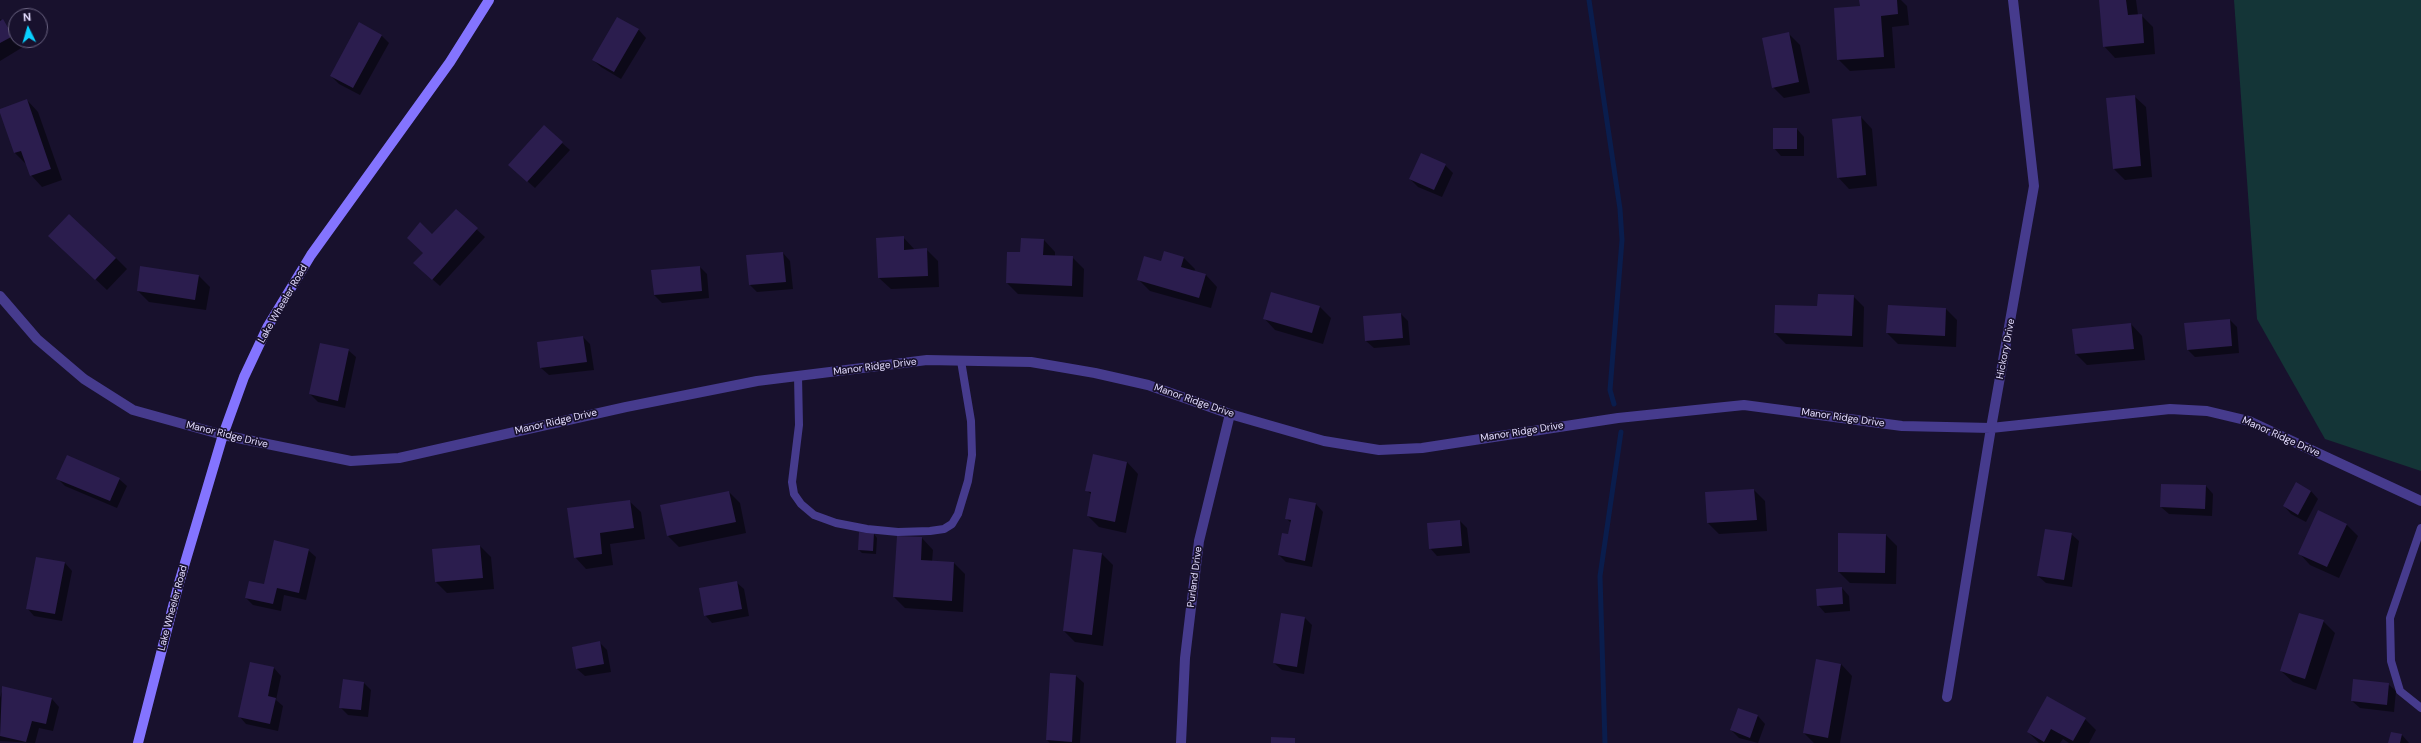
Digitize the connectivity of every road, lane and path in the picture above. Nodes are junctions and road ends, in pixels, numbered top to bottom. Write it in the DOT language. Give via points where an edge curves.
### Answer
graph roads {
  1 [pos="489,0"];
  2 [pos="2013,0"];
  3 [pos="0,296"];
  4 [pos="961,361"];
  5 [pos="798,376"];
  6 [pos="1230,414"];
  7 [pos="1991,428"];
  8 [pos="223,435"];
  9 [pos="2421,501"];
  10 [pos="2421,528"];
  11 [pos="1947,698"];
  12 [pos="2421,708"];
  13 [pos="138,743"];
  14 [pos="1181,743"];
  1 -- 8 [label="street, Lake Wheeler Road" via="450,62 311,255 268,326 244,377"];
  2 -- 7 [label="street, Hickory Drive" via="2034,186"];
  3 -- 8 [label="street, Manor Ridge Drive" via="37,339 60,359 84,379 133,410"];
  4 -- 5 [label="street, Manor Ridge Drive" via="927,360"];
  4 -- 5 [label="lane" via="971,421 972,455 968,481 958,514 952,524 944,529 930,531 898,532 836,523 814,515 801,504 794,494 792,482 799,425"];
  4 -- 6 [label="street, Manor Ridge Drive" via="1030,362 1095,372 1148,385"];
  5 -- 8 [label="street, Manor Ridge Drive" via="757,381 633,405 399,458 351,461"];
  6 -- 7 [label="street, Manor Ridge Drive" via="1324,441 1379,450 1422,448 1618,418 1744,406 1902,426"];
  6 -- 14 [label="street, Purland Drive" via="1199,541 1185,658"];
  7 -- 9 [label="street, Manor Ridge Drive" via="2170,409 2207,410 2249,421"];
  7 -- 11 [label="street, Hickory Drive"];
  8 -- 13 [label="street, Lake Wheeler Road" via="179,583"];
  10 -- 12 [label="lane" via="2390,618 2391,662 2400,691"];
}
